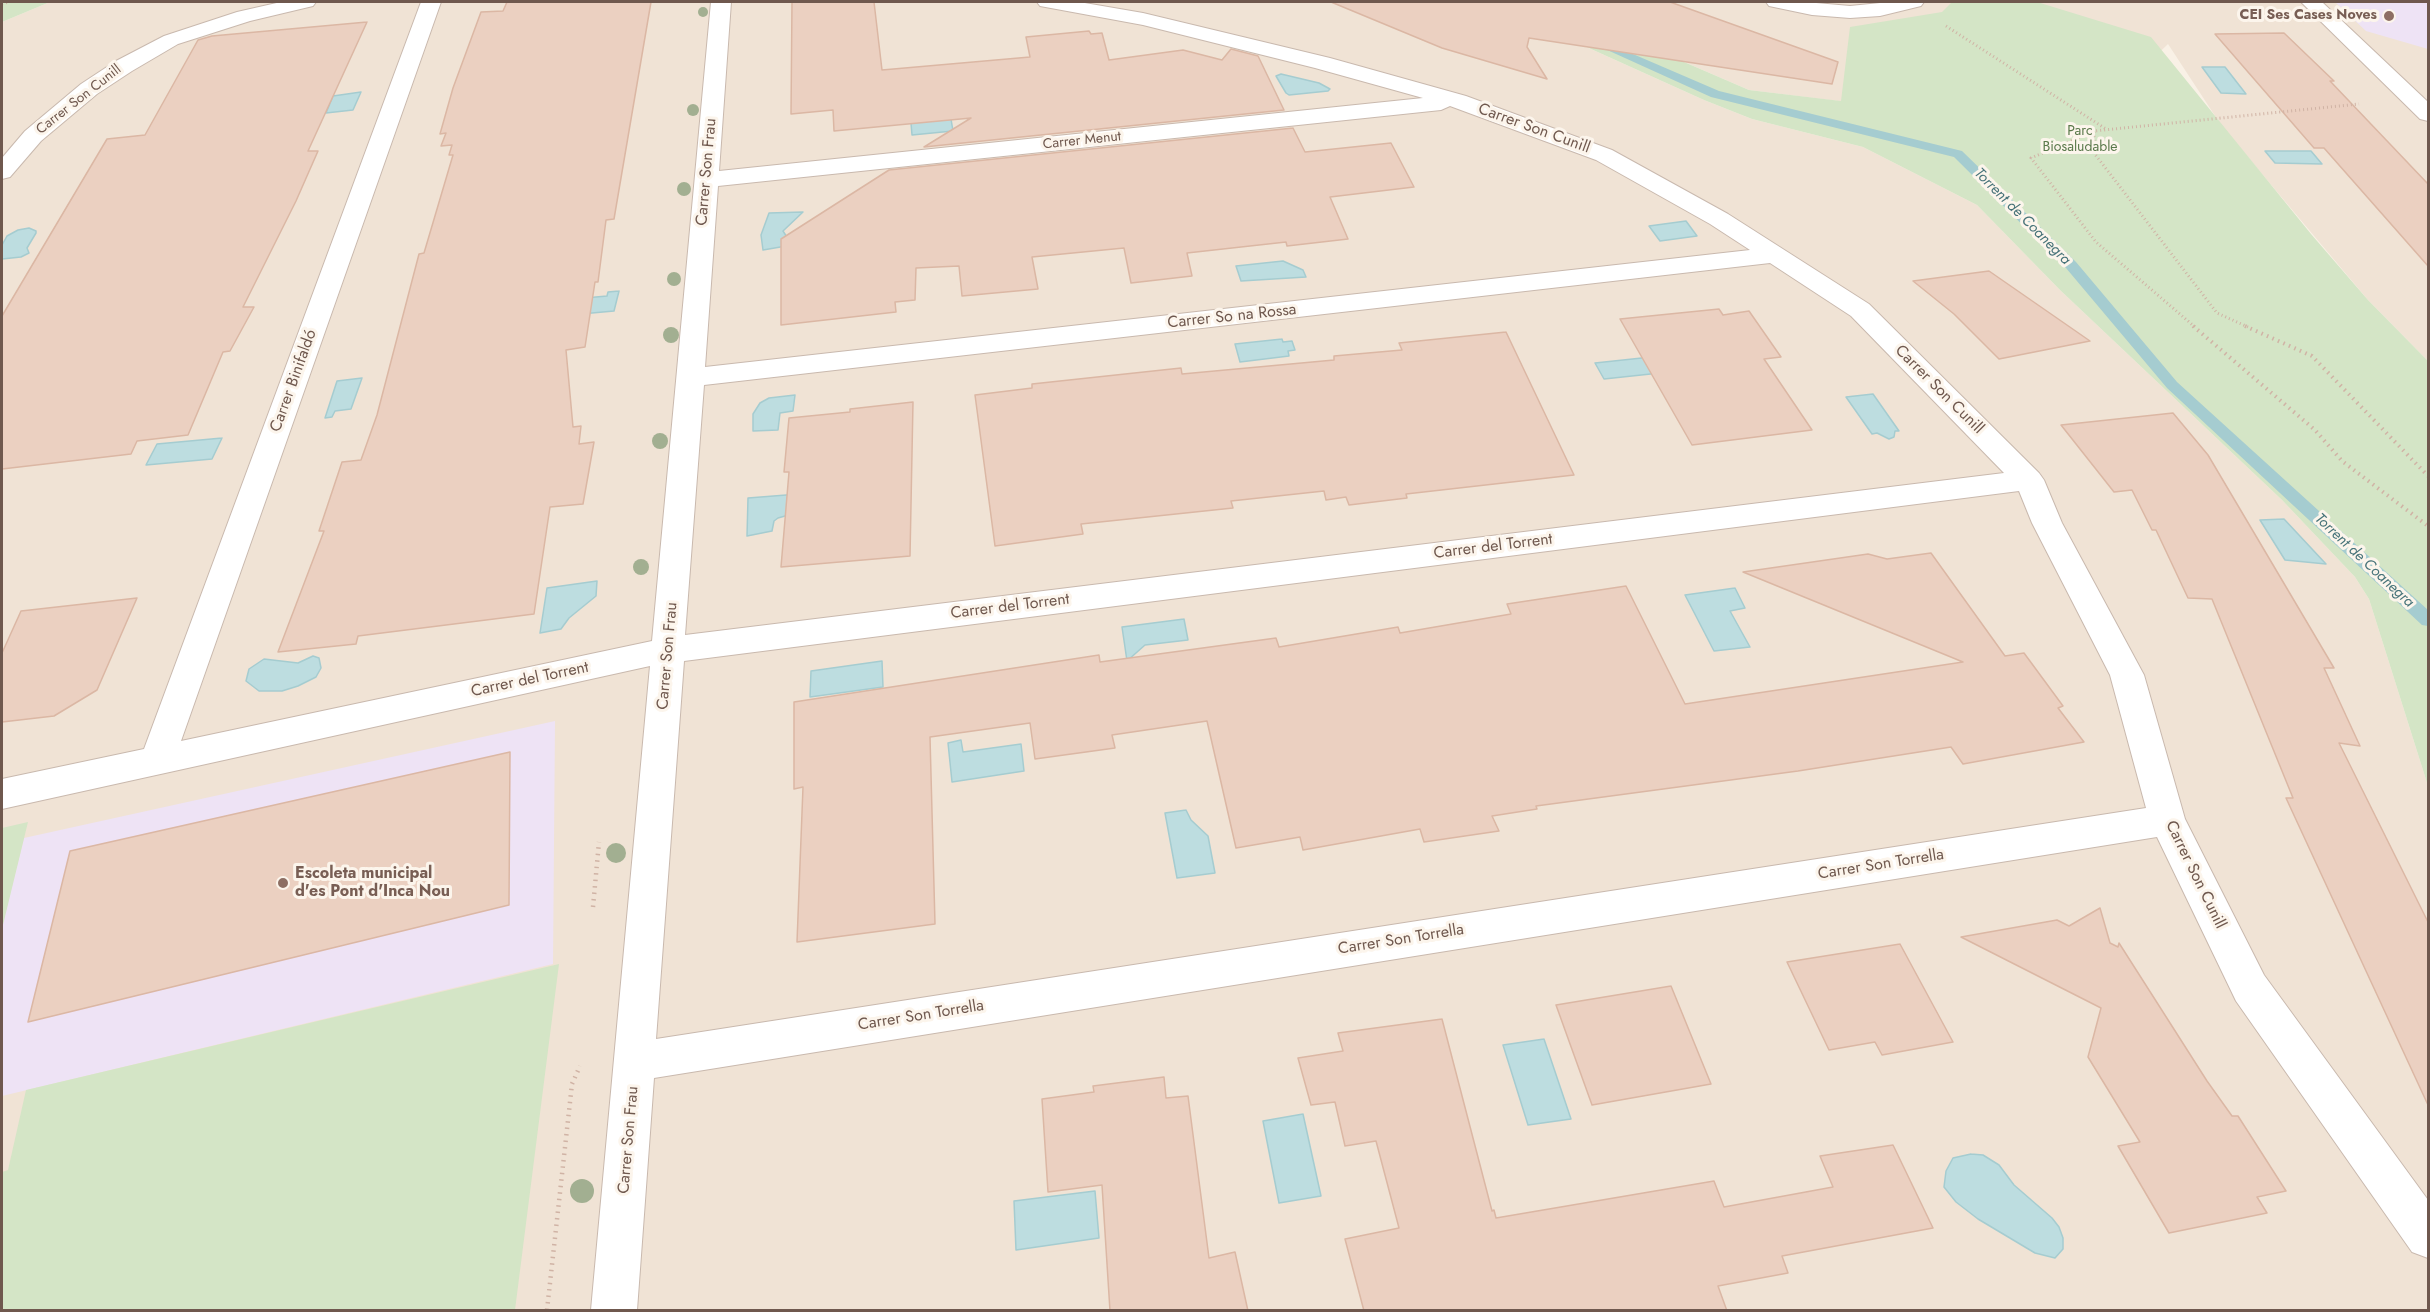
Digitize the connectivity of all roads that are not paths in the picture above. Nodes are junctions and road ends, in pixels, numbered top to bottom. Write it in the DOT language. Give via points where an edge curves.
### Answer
graph roads {
  1 [pos="306,2"];
  2 [pos="431,2"];
  3 [pos="721,2"];
  4 [pos="1047,2"];
  5 [pos="1776,2"];
  6 [pos="1912,2"];
  7 [pos="2311,2"];
  8 [pos="1458,101"];
  9 [pos="2428,114"];
  10 [pos="2,136"];
  11 [pos="33,136"];
  12 [pos="2,172"];
  13 [pos="706,180"];
  14 [pos="1775,255"];
  15 [pos="689,378"];
  16 [pos="2029,480"];
  17 [pos="668,650"];
  18 [pos="157,760"];
  19 [pos="2,794"];
  20 [pos="2166,820"];
  21 [pos="636,1061"];
  22 [pos="2428,1236"];
  23 [pos="614,1311"];
  1 -- 11 [label="street, Carrer Son Cunill" via="244,16 171,40 89,89"];
  2 -- 18 [label="street, Carrer Binifaldó"];
  3 -- 13 [label="street, Carrer Son Frau"];
  4 -- 8 [label="street, Carrer Son Cunill" via="1143,19"];
  5 -- 6 [label="street" via="1850,12"];
  7 -- 9 [label="street"];
  8 -- 13 [label="street, Carrer Menut"];
  8 -- 14 [label="street, Carrer Son Cunill" via="1604,155"];
  10 -- 11 [label="street"];
  11 -- 12 [label="street, Carrer Son Cunill"];
  13 -- 15 [label="street, Carrer Son Frau"];
  14 -- 15 [label="street, Carrer So na Rossa"];
  14 -- 16 [label="street, Carrer Son Cunill" via="1860,310"];
  15 -- 17 [label="street, Carrer Son Frau"];
  16 -- 17 [label="street, Carrer del Torrent"];
  16 -- 20 [label="street, Carrer Son Cunill" via="2047,523 2127,675"];
  17 -- 18 [label="street, Carrer del Torrent"];
  17 -- 21 [label="street, Carrer Son Frau"];
  18 -- 19 [label="street, Carrer del Torrent"];
  20 -- 21 [label="street, Carrer Son Torrella"];
  20 -- 22 [label="street, Carrer Son Cunill" via="2250,988"];
  21 -- 23 [label="street, Carrer Son Frau"];
}
